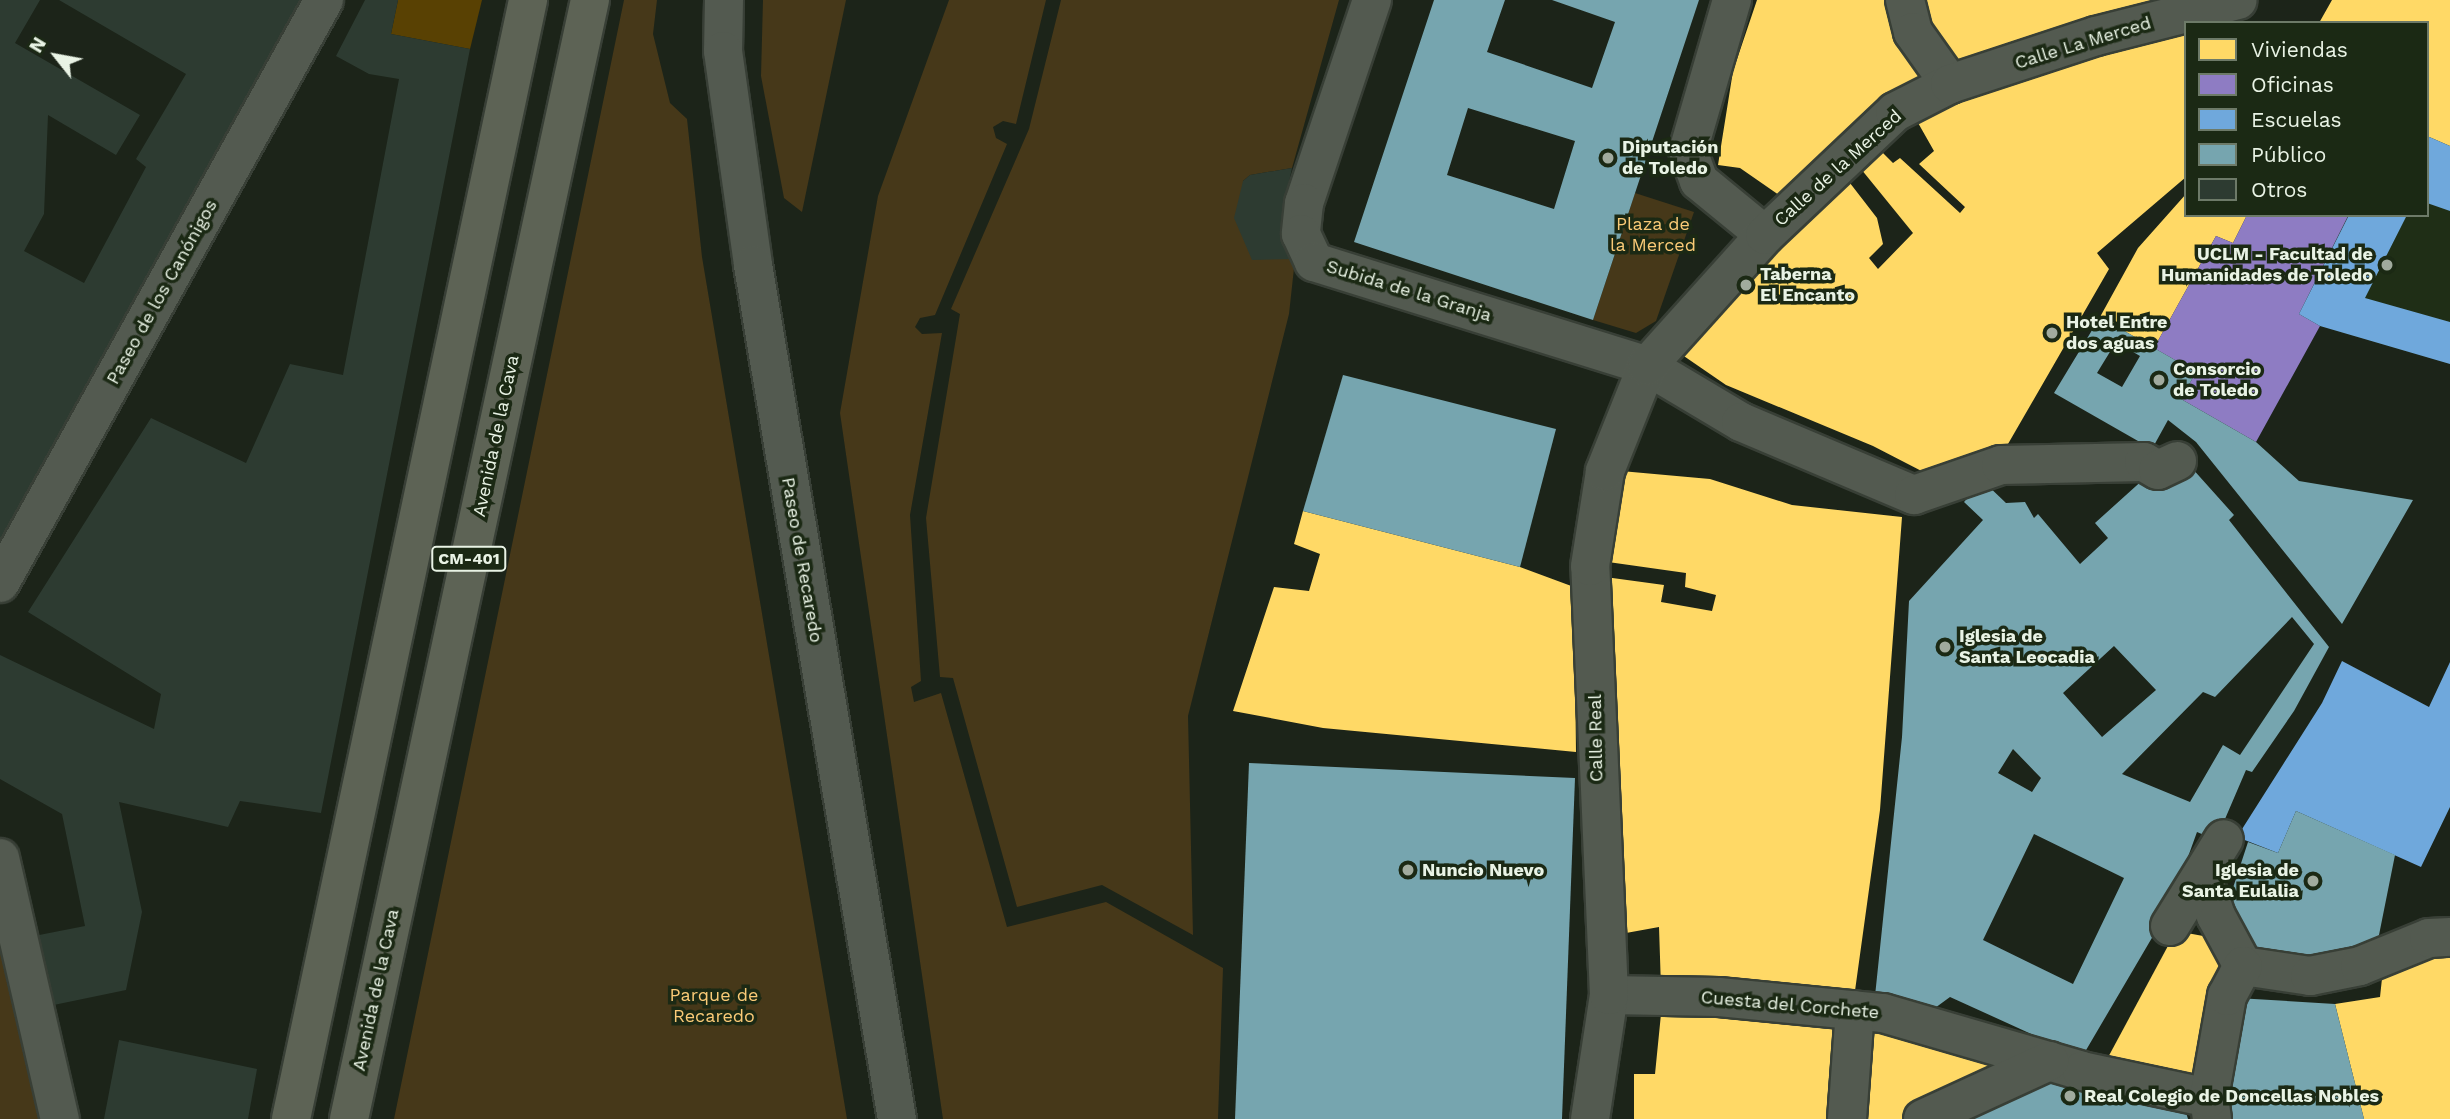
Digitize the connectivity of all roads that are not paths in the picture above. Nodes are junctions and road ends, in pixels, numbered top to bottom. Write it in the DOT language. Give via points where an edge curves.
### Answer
graph roads {
  1 [pos="324,0"];
  2 [pos="528,0"];
  3 [pos="590,0"];
  4 [pos="724,0"];
  5 [pos="1372,0"];
  6 [pos="1732,0"];
  7 [pos="2227,3"];
  8 [pos="1909,16"];
  9 [pos="1950,84"];
  10 [pos="1765,235"];
  11 [pos="1647,366"];
  12 [pos="2176,461"];
  13 [pos="0,583"];
  14 [pos="2224,839"];
  15 [pos="0,858"];
  16 [pos="2203,877"];
  17 [pos="2170,926"];
  18 [pos="2450,937"];
  19 [pos="2243,966"];
  20 [pos="1609,995"];
  21 [pos="1855,1010"];
  22 [pos="2049,1061"];
  23 [pos="2210,1109"];
  24 [pos="60,1119"];
  25 [pos="291,1119"];
  26 [pos="349,1119"];
  27 [pos="897,1119"];
  28 [pos="1590,1119"];
  29 [pos="1847,1119"];
  30 [pos="1923,1119"];
  1 -- 13 [label="street, Paseo de los Canónigos"];
  2 -- 25 [label="main road, CM-401"];
  3 -- 26 [label="main road, Avenida de la Cava / CM-401"];
  4 -- 27 [label="street, Paseo de Recaredo" via="723,51 753,265"];
  5 -- 11 [label="street, Subida de la Granja" via="1304,203 1301,234 1314,262"];
  6 -- 10 [label="street" via="1688,151 1699,181"];
  7 -- 9 [label="street, Calle La Merced" via="2096,36"];
  8 -- 9 [label="street"];
  9 -- 10 [label="street, Calle de la Merced" via="1895,112"];
  10 -- 11 [label="street"];
  11 -- 12 [label="street, Subida de la Granja" via="1741,422 1914,495 2001,465 2144,463 2158,470"];
  11 -- 20 [label="street, Calle Real" via="1605,471 1590,566"];
  14 -- 16 [label="street"];
  15 -- 24 [label="street"];
  16 -- 17 [label="street"];
  16 -- 19 [label="street" via="2216,916"];
  18 -- 19 [label="street" via="2429,938 2360,966 2310,976"];
  19 -- 23 [label="street" via="2227,996"];
  20 -- 21 [label="street, Cuesta del Corchete" via="1719,996"];
  20 -- 28 [label="street, Calle Real"];
  21 -- 22 [label="street, Cuesta del Corchete" via="1883,1013"];
  21 -- 29 [label="street"];
  22 -- 23 [label="street, Cuesta del Corchete"];
  22 -- 30 [label="street"];
}
